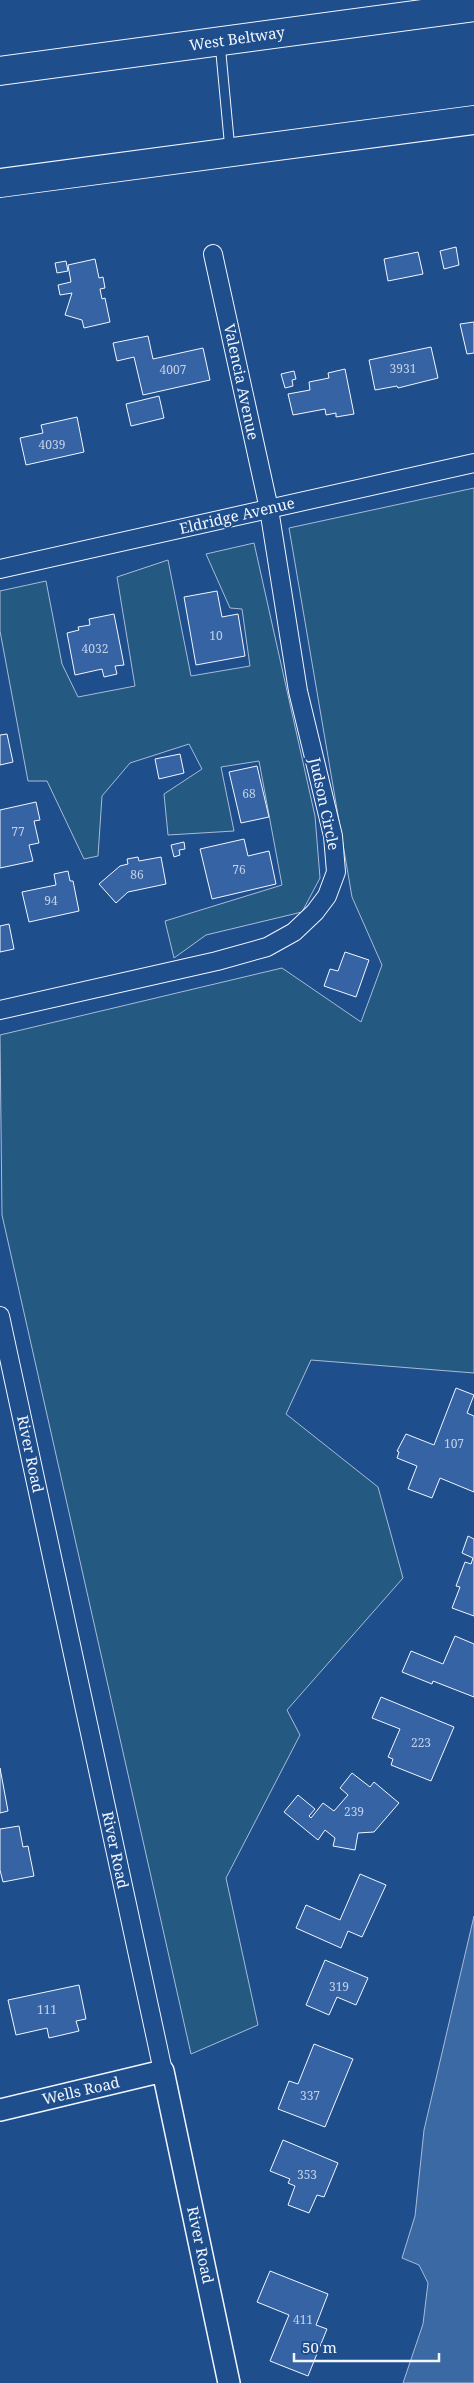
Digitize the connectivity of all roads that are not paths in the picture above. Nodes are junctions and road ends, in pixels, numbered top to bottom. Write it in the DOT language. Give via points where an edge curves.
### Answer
graph roads {
  1 [pos="474,7"];
  2 [pos="220,41"];
  3 [pos="0,71"];
  4 [pos="474,120"];
  5 [pos="230,153"];
  6 [pos="0,183"];
  7 [pos="213,254"];
  8 [pos="474,463"];
  9 [pos="270,510"];
  10 [pos="0,569"];
  11 [pos="0,1010"];
  12 [pos="0,1316"];
  13 [pos="163,2071"];
  14 [pos="0,2110"];
  15 [pos="229,2383"];
  1 -- 2 [label="highway, West Beltway"];
  2 -- 3 [label="highway, West Beltway"];
  2 -- 5 [label="lane"];
  4 -- 5 [label="highway"];
  5 -- 6 [label="highway"];
  7 -- 9 [label="street, Valencia Avenue"];
  8 -- 9 [label="street, Eldridge Avenue"];
  9 -- 10 [label="street, Eldridge Avenue"];
  9 -- 11 [label="street, Judson Circle" via="298,691 333,836 336,872 327,896 294,932 267,947"];
  12 -- 13 [label="street, River Road"];
  13 -- 14 [label="street, Wells Road"];
  13 -- 15 [label="street, River Road"];
}
